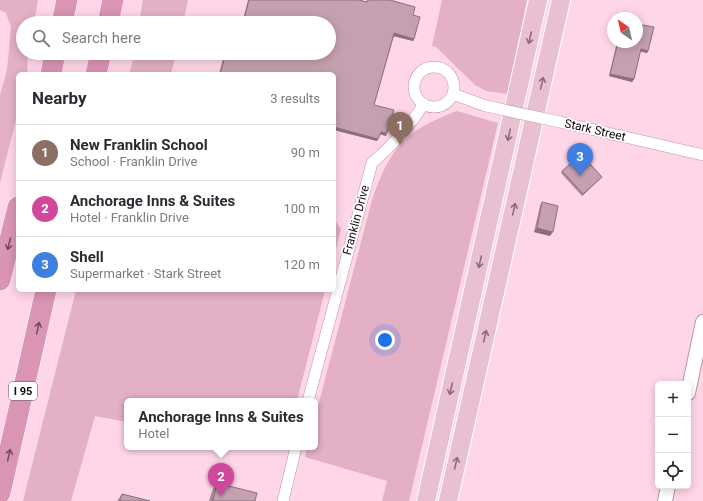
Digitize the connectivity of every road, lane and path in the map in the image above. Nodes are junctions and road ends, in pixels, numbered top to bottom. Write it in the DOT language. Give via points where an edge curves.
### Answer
graph roads {
  1 [pos="67,0"];
  2 [pos="113,0"];
  3 [pos="538,0"];
  4 [pos="561,0"];
  5 [pos="64,16"];
  6 [pos="110,16"];
  7 [pos="54,60"];
  8 [pos="99,60"];
  9 [pos="51,72"];
  10 [pos="96,72"];
  11 [pos="453,94"];
  12 [pos="424,104"];
  13 [pos="703,155"];
  14 [pos="16,215"];
  15 [pos="0,280"];
  16 [pos="46,292"];
  17 [pos="703,322"];
  18 [pos="699,360"];
  19 [pos="691,384"];
  20 [pos="309,398"];
  21 [pos="295,450"];
  22 [pos="667,489"];
  23 [pos="0,492"];
  24 [pos="282,501"];
  25 [pos="426,501"];
  26 [pos="448,501"];
  27 [pos="665,501"];
  1 -- 5 [label="highway"];
  2 -- 6 [label="highway"];
  3 -- 25 [label="main road, one-way"];
  26 -- 4 [label="main road, one-way"];
  7 -- 9 [label="highway"];
  8 -- 10 [label="highway"];
  11 -- 12 [label="street" via="448,102 438,107"];
  11 -- 12 [label="street" via="454,83 449,74 438,68 427,69 420,74 415,87 416,94"];
  11 -- 13 [label="street, Stark Street, bridge" via="486,106"];
  12 -- 20 [label="street, Franklin Drive" via="395,143 372,163"];
  14 -- 15 [label="highway, one-way"];
  23 -- 16 [label="highway, I 95, one-way"];
  17 -- 18 [label="street"];
  18 -- 19 [label="street"];
  21 -- 24 [label="street"];
  22 -- 27 [label="street"];
}
